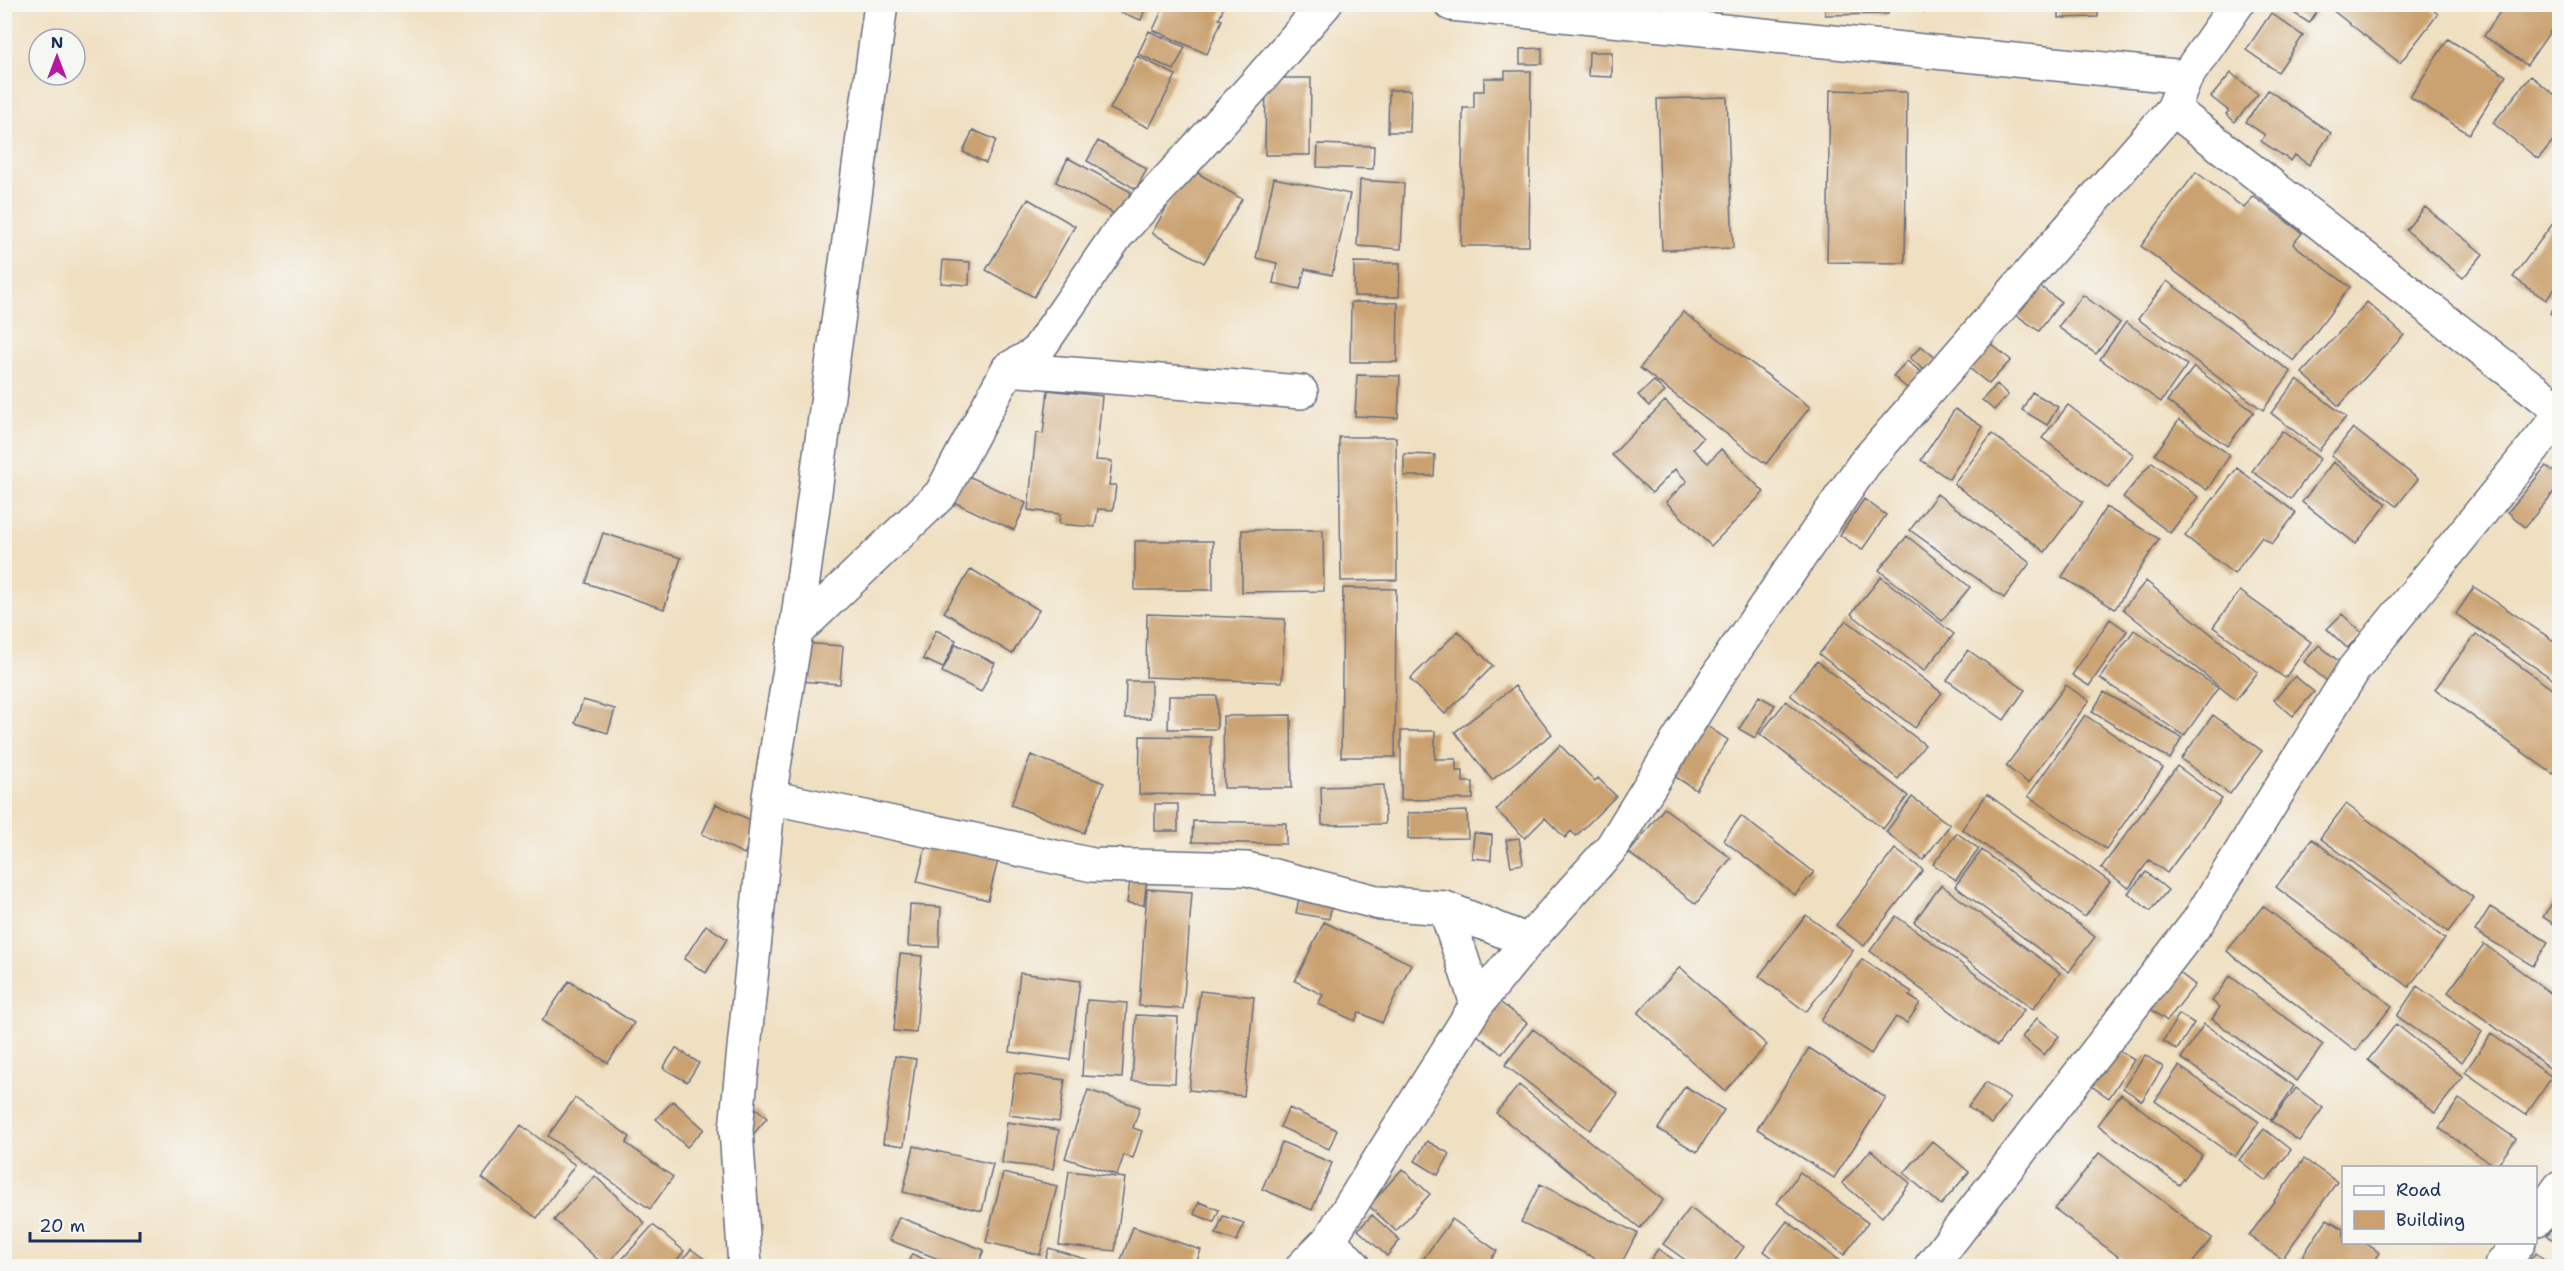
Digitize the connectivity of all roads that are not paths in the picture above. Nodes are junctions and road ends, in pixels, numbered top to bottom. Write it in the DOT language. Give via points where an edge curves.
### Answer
graph roads {
  1 [pos="881,4"];
  2 [pos="1325,4"];
  3 [pos="1451,4"];
  4 [pos="2237,4"];
  5 [pos="2186,77"];
  6 [pos="2173,109"];
  7 [pos="1008,369"];
  8 [pos="1301,392"];
  9 [pos="2559,410"];
  10 [pos="2559,415"];
  11 [pos="796,632"];
  12 [pos="769,798"];
  13 [pos="1445,908"];
  14 [pos="1528,941"];
  15 [pos="1477,1004"];
  16 [pos="2559,1187"];
  17 [pos="2537,1217"];
  18 [pos="1329,1240"];
  19 [pos="2518,1244"];
  20 [pos="745,1266"];
  21 [pos="1303,1266"];
  22 [pos="1354,1266"];
  23 [pos="1931,1266"];
  24 [pos="2501,1266"];
  1 -- 11 [label="street"];
  2 -- 7 [label="street" via="1117,235 1035,354"];
  3 -- 5 [label="street"];
  4 -- 5 [label="street"];
  5 -- 6 [label="street"];
  6 -- 9 [label="street"];
  6 -- 14 [label="street" via="1864,464 1720,672 1612,847"];
  7 -- 8 [label="street"];
  7 -- 11 [label="street" via="940,494"];
  10 -- 23 [label="street" via="2354,669 2199,920"];
  11 -- 12 [label="street"];
  12 -- 13 [label="street" via="1093,865 1247,869 1380,903"];
  12 -- 20 [label="street" via="735,1129"];
  13 -- 14 [label="street"];
  13 -- 15 [label="street"];
  14 -- 15 [label="street"];
  15 -- 18 [label="street"];
  16 -- 17 [label="street"];
  18 -- 21 [label="street"];
  18 -- 22 [label="street"];
  19 -- 24 [label="street"];
}
